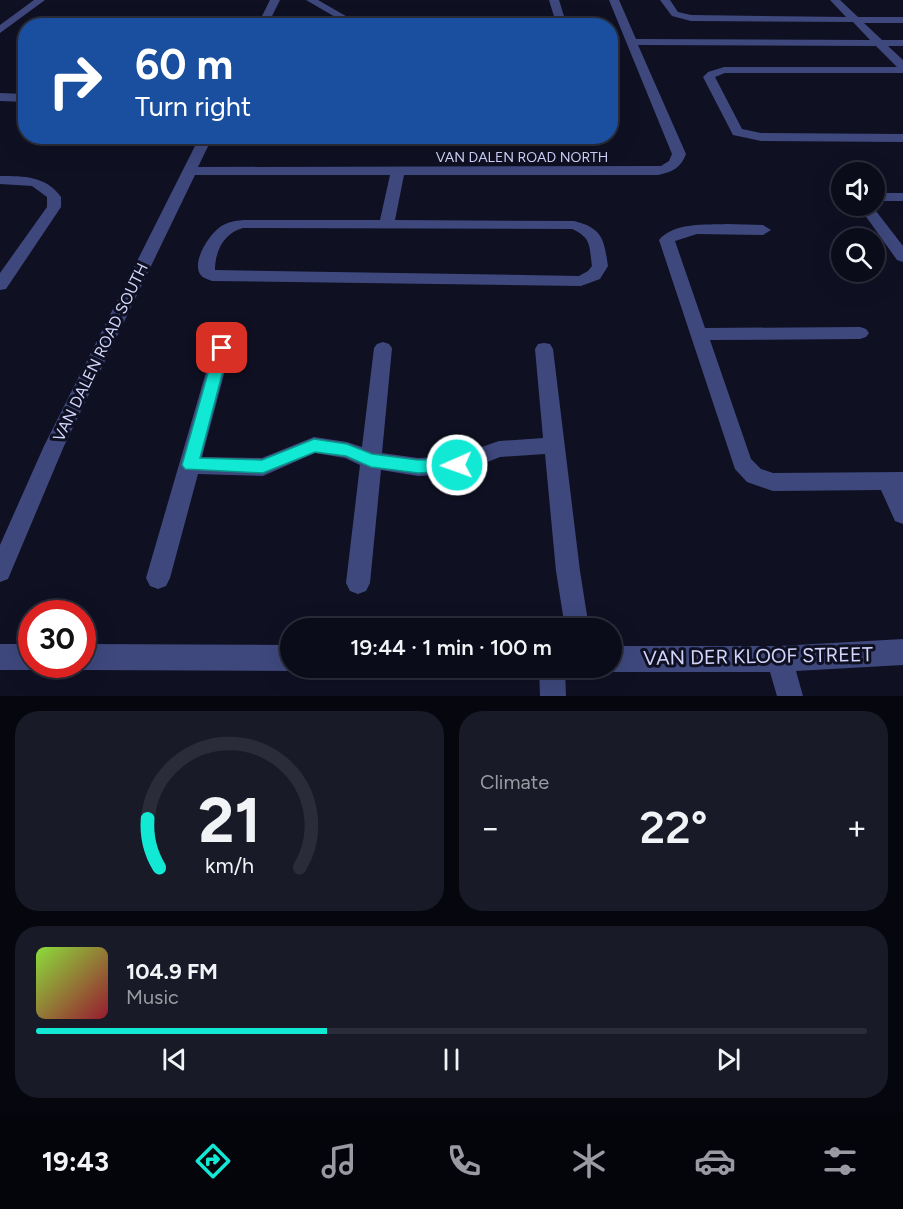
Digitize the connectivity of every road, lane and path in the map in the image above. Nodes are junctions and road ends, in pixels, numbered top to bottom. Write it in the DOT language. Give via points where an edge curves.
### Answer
graph roads {
  1 [pos="40,0"];
  2 [pos="275,0"];
  3 [pos="311,0"];
  4 [pos="554,0"];
  5 [pos="614,0"];
  6 [pos="665,0"];
  7 [pos="835,0"];
  8 [pos="266,18"];
  9 [pos="344,18"];
  10 [pos="560,18"];
  11 [pos="856,20"];
  12 [pos="903,20"];
  13 [pos="18,28"];
  14 [pos="2,29"];
  15 [pos="631,42"];
  16 [pos="879,43"];
  17 [pos="903,43"];
  18 [pos="903,68"];
  19 [pos="0,97"];
  20 [pos="18,98"];
  21 [pos="903,138"];
  22 [pos="203,144"];
  23 [pos="189,171"];
  24 [pos="398,172"];
  25 [pos="0,180"];
  26 [pos="885,197"];
  27 [pos="903,197"];
  28 [pos="873,216"];
  29 [pos="386,225"];
  30 [pos="763,230"];
  31 [pos="903,257"];
  32 [pos="0,285"];
  33 [pos="860,333"];
  34 [pos="698,334"];
  35 [pos="222,348"];
  36 [pos="382,348"];
  37 [pos="544,349"];
  38 [pos="556,446"];
  39 [pos="371,460"];
  40 [pos="190,465"];
  41 [pos="895,481"];
  42 [pos="903,514"];
  43 [pos="0,571"];
  44 [pos="158,578"];
  45 [pos="358,583"];
  46 [pos="575,618"];
  47 [pos="903,652"];
  48 [pos="0,657"];
  49 [pos="18,657"];
  50 [pos="96,657"];
  51 [pos="280,658"];
  52 [pos="622,659"];
  53 [pos="779,659"];
  54 [pos="552,678"];
  55 [pos="553,696"];
  56 [pos="790,696"];
  1 -- 14 [label="street"];
  2 -- 8 [label="street"];
  3 -- 9 [label="street"];
  4 -- 10 [label="street"];
  5 -- 15 [label="street, VAN DALEN ROAD NORTH"];
  6 -- 11 [label="street" via="675,14 691,18"];
  7 -- 11 [label="street"];
  11 -- 12 [label="street"];
  11 -- 16 [label="street"];
  13 -- 14 [label="street"];
  15 -- 16 [label="street"];
  15 -- 24 [label="street, VAN DALEN ROAD NORTH" via="680,154 669,168"];
  16 -- 17 [label="street"];
  16 -- 18 [label="street"];
  18 -- 21 [label="street" via="724,70 709,77 741,134"];
  19 -- 20 [label="street"];
  22 -- 23 [label="street, VAN DALEN ROAD SOUTH"];
  23 -- 24 [label="street, VAN DALEN ROAD NORTH"];
  23 -- 43 [label="street, VAN DALEN ROAD SOUTH" via="54,446"];
  24 -- 29 [label="street"];
  25 -- 32 [label="street" via="41,184 54,197 54,207"];
  26 -- 27 [label="street"];
  28 -- 31 [label="street"];
  29 -- 29 [label="street" via="243,224 228,228 218,236 207,273 218,277 581,281 594,275 600,266 596,239 574,225"];
  30 -- 34 [label="street" via="687,230 667,240"];
  33 -- 34 [label="street"];
  34 -- 41 [label="street" via="742,463 754,476 773,482"];
  35 -- 40 [label="street"];
  36 -- 39 [label="street"];
  37 -- 38 [label="street"];
  38 -- 39 [label="street" via="499,449 457,465 418,467"];
  38 -- 46 [label="street"];
  39 -- 40 [label="street" via="347,450 314,446 263,467"];
  39 -- 45 [label="street"];
  40 -- 44 [label="street"];
  41 -- 42 [label="street"];
  47 -- 53 [label="street, VAN DER KLOOF STREET"];
  48 -- 49 [label="street"];
  50 -- 51 [label="street"];
  52 -- 53 [label="street, VAN DER KLOOF STREET"];
  53 -- 56 [label="street"];
  54 -- 55 [label="street"];
}
